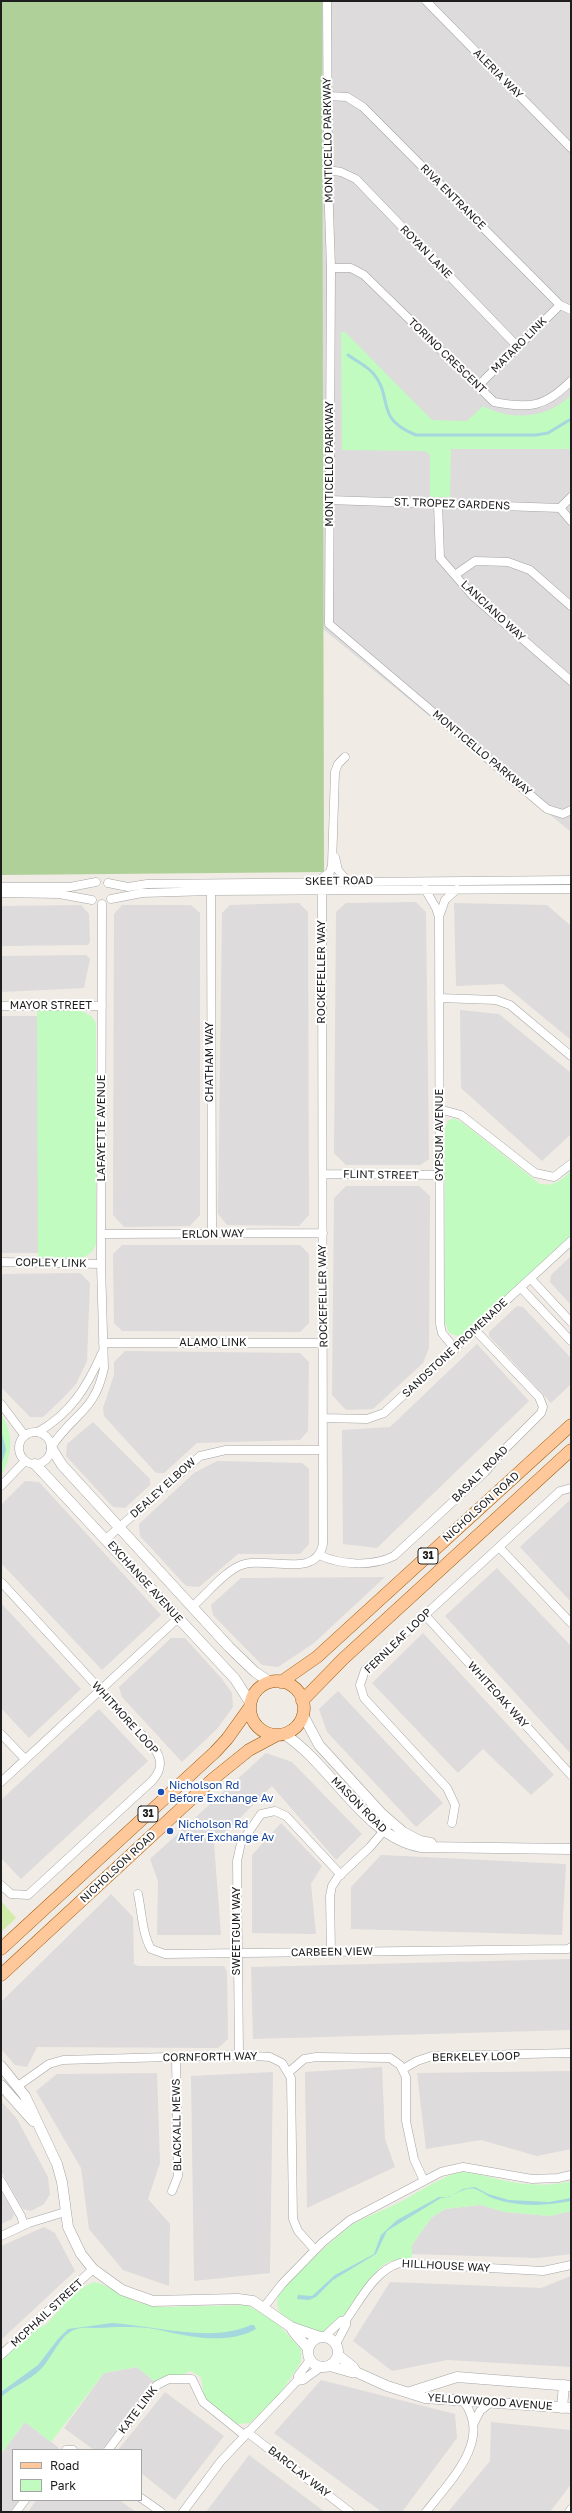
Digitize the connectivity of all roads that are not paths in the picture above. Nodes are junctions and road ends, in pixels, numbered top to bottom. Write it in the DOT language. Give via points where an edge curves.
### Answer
graph roads {
  1 [pos="327,1"];
  2 [pos="426,1"];
  3 [pos="328,96"];
  4 [pos="571,148"];
  5 [pos="328,170"];
  6 [pos="331,268"];
  7 [pos="560,305"];
  8 [pos="571,310"];
  9 [pos="518,347"];
  10 [pos="571,381"];
  11 [pos="478,386"];
  12 [pos="571,497"];
  13 [pos="329,500"];
  14 [pos="438,504"];
  15 [pos="560,508"];
  16 [pos="571,521"];
  17 [pos="455,575"];
  18 [pos="571,606"];
  19 [pos="571,681"];
  20 [pos="345,757"];
  21 [pos="567,812"];
  22 [pos="333,846"];
  23 [pos="571,880"];
  24 [pos="318,881"];
  25 [pos="347,881"];
  26 [pos="96,882"];
  27 [pos="108,883"];
  28 [pos="1,887"];
  29 [pos="425,889"];
  30 [pos="457,889"];
  31 [pos="568,889"];
  32 [pos="210,891"];
  33 [pos="322,891"];
  34 [pos="1,894"];
  35 [pos="571,897"];
  36 [pos="111,899"];
  37 [pos="92,900"];
  38 [pos="102,904"];
  39 [pos="439,917"];
  40 [pos="439,998"];
  41 [pos="1,1006"];
  42 [pos="102,1006"];
  43 [pos="571,1056"];
  44 [pos="439,1109"];
  45 [pos="571,1164"];
  46 [pos="323,1174"];
  47 [pos="440,1175"];
  48 [pos="212,1233"];
  49 [pos="323,1233"];
  50 [pos="103,1234"];
  51 [pos="571,1241"];
  52 [pos="1,1262"];
  53 [pos="101,1264"];
  54 [pos="530,1279"];
  55 [pos="521,1288"];
  56 [pos="571,1322"];
  57 [pos="475,1330"];
  58 [pos="571,1341"];
  59 [pos="103,1343"];
  60 [pos="324,1343"];
  61 [pos="455,1349"];
  62 [pos="102,1353"];
  63 [pos="1,1404"];
  64 [pos="323,1418"];
  65 [pos="571,1425"];
  66 [pos="38,1432"];
  67 [pos="25,1436"];
  68 [pos="52,1448"];
  69 [pos="323,1450"];
  70 [pos="571,1450"];
  71 [pos="25,1461"];
  72 [pos="35,1464"];
  73 [pos="1,1486"];
  74 [pos="571,1488"];
  75 [pos="120,1527"];
  76 [pos="106,1539"];
  77 [pos="499,1547"];
  78 [pos="319,1555"];
  79 [pos="1,1582"];
  80 [pos="193,1606"];
  81 [pos="425,1615"];
  82 [pos="177,1619"];
  83 [pos="571,1624"];
  84 [pos="276,1682"];
  85 [pos="101,1690"];
  86 [pos="302,1701"];
  87 [pos="250,1705"];
  88 [pos="303,1715"];
  89 [pos="1,1734"];
  90 [pos="280,1735"];
  91 [pos="25,1759"];
  92 [pos="571,1775"];
  93 [pos="1,1782"];
  94 [pos="391,1822"];
  95 [pos="452,1823"];
  96 [pos="383,1831"];
  97 [pos="448,1847"];
  98 [pos="571,1849"];
  99 [pos="341,1875"];
  100 [pos="1,1885"];
  101 [pos="138,1894"];
  102 [pos="571,1947"];
  103 [pos="1,1949"];
  104 [pos="331,1952"];
  105 [pos="237,1953"];
  106 [pos="1,1974"];
  107 [pos="571,2053"];
  108 [pos="239,2055"];
  109 [pos="176,2057"];
  110 [pos="1,2066"];
  111 [pos="403,2069"];
  112 [pos="289,2072"];
  113 [pos="1,2085"];
  114 [pos="18,2086"];
  115 [pos="40,2130"];
  116 [pos="571,2175"];
  117 [pos="1,2181"];
  118 [pos="424,2181"];
  119 [pos="172,2191"];
  120 [pos="65,2212"];
  121 [pos="24,2225"];
  122 [pos="1,2236"];
  123 [pos="315,2250"];
  124 [pos="571,2265"];
  125 [pos="93,2270"];
  126 [pos="264,2307"];
  127 [pos="346,2320"];
  128 [pos="291,2327"];
  129 [pos="322,2337"];
  130 [pos="336,2344"];
  131 [pos="308,2349"];
  132 [pos="1,2355"];
  133 [pos="338,2355"];
  134 [pos="310,2360"];
  135 [pos="326,2367"];
  136 [pos="356,2372"];
  137 [pos="297,2381"];
  138 [pos="568,2386"];
  139 [pos="410,2392"];
  140 [pos="464,2402"];
  141 [pos="490,2403"];
  142 [pos="567,2408"];
  143 [pos="474,2423"];
  144 [pos="246,2434"];
  145 [pos="109,2449"];
  146 [pos="142,2499"];
  147 [pos="24,2501"];
  148 [pos="571,2509"];
  149 [pos="16,2512"];
  150 [pos="161,2512"];
  151 [pos="182,2512"];
  152 [pos="350,2512"];
  153 [pos="426,2512"];
  154 [pos="569,2512"];
  1 -- 3 [label="street, MONTICELLO PARKWAY"];
  2 -- 4 [label="street, ALERIA WAY"];
  3 -- 5 [label="street, MONTICELLO PARKWAY"];
  3 -- 7 [label="street, RIVA ENTRANCE" via="347,97 363,107"];
  5 -- 6 [label="street, MONTICELLO PARKWAY"];
  5 -- 9 [label="street, ROYAN LANE" via="341,172 356,180"];
  6 -- 11 [label="street, TORINO CRESCENT" via="351,268 364,275"];
  6 -- 13 [label="street, MONTICELLO PARKWAY"];
  7 -- 8 [label="street, RIVA ENTRANCE"];
  7 -- 9 [label="street, MATARO LINK"];
  9 -- 11 [label="street, MATARO LINK"];
  10 -- 11 [label="street, TORINO CRESCENT" via="547,402 523,406 494,402"];
  12 -- 15 [label="street"];
  13 -- 14 [label="street, ST. TROPEZ GARDENS"];
  13 -- 21 [label="street, MONTICELLO PARKWAY" via="329,624 547,809"];
  14 -- 15 [label="street, ST. TROPEZ GARDENS"];
  14 -- 17 [label="street, LANCIANO WAY" via="440,558"];
  15 -- 16 [label="street"];
  17 -- 18 [label="street" via="475,561 508,562 530,570"];
  17 -- 19 [label="street, LANCIANO WAY" via="473,596"];
  20 -- 22 [label="street" via="335,772"];
  22 -- 24 [label="street" via="330,872"];
  22 -- 25 [label="street" via="336,863"];
  23 -- 25 [label="street, SKEET ROAD"];
  24 -- 25 [label="street, SKEET ROAD"];
  24 -- 27 [label="street, SKEET ROAD" via="147,884 128,887"];
  26 -- 27 [label="street"];
  26 -- 28 [label="street" via="70,887"];
  26 -- 37 [label="street" via="90,891"];
  27 -- 36 [label="street" via="113,890"];
  29 -- 30 [label="street, SKEET ROAD"];
  29 -- 33 [label="street, SKEET ROAD"];
  29 -- 39 [label="street, GYPSUM AVENUE"];
  30 -- 31 [label="street, SKEET ROAD"];
  30 -- 39 [label="street, GYPSUM AVENUE" via="445,900"];
  31 -- 35 [label="street"];
  32 -- 33 [label="street, SKEET ROAD"];
  32 -- 36 [label="street, SKEET ROAD" via="142,893"];
  32 -- 48 [label="street, CHATHAM WAY"];
  33 -- 46 [label="street, ROCKEFELLER WAY"];
  34 -- 37 [label="street" via="59,894"];
  36 -- 38 [label="street"];
  37 -- 38 [label="street"];
  38 -- 42 [label="street, LAFAYETTE AVENUE"];
  39 -- 40 [label="street, GYPSUM AVENUE"];
  40 -- 43 [label="street" via="496,1000 510,1006"];
  40 -- 44 [label="street, GYPSUM AVENUE"];
  41 -- 42 [label="street, MAYOR STREET"];
  42 -- 50 [label="street, LAFAYETTE AVENUE"];
  44 -- 45 [label="street" via="461,1115 535,1173 554,1177"];
  44 -- 47 [label="street, GYPSUM AVENUE"];
  46 -- 47 [label="street, FLINT STREET"];
  46 -- 49 [label="street, ROCKEFELLER WAY"];
  47 -- 61 [label="street, GYPSUM AVENUE" via="440,1324 442,1333"];
  48 -- 49 [label="street, ERLON WAY"];
  48 -- 50 [label="street, ERLON WAY"];
  49 -- 60 [label="street, ROCKEFELLER WAY"];
  50 -- 53 [label="street, LAFAYETTE AVENUE"];
  51 -- 54 [label="street, SANDSTONE PROMENADE"];
  52 -- 53 [label="street, COPLEY LINK"];
  53 -- 59 [label="street, LAFAYETTE AVENUE"];
  54 -- 55 [label="street, SANDSTONE PROMENADE"];
  54 -- 56 [label="street"];
  55 -- 57 [label="street, SANDSTONE PROMENADE"];
  55 -- 58 [label="street"];
  57 -- 61 [label="street, SANDSTONE PROMENADE"];
  57 -- 78 [label="street, BASALT ROAD" via="539,1398 543,1407 539,1416 485,1472 394,1556 379,1562 340,1562"];
  59 -- 60 [label="street, ALAMO LINK"];
  59 -- 62 [label="street, LAFAYETTE AVENUE"];
  60 -- 64 [label="street, ROCKEFELLER WAY"];
  61 -- 64 [label="street, SANDSTONE PROMENADE" via="384,1413 367,1419"];
  62 -- 66 [label="street, LAFAYETTE AVENUE" via="82,1393"];
  62 -- 68 [label="street, LAFAYETTE AVENUE" via="104,1368 94,1399"];
  63 -- 67 [label="street"];
  64 -- 69 [label="street, ROCKEFELLER WAY"];
  65 -- 84 [label="main road, NICHOLSON ROAD / 31" via="316,1657"];
  66 -- 67 [label="street"];
  66 -- 68 [label="street" via="48,1437"];
  67 -- 71 [label="street" via="19,1447"];
  68 -- 72 [label="street" via="46,1460"];
  68 -- 75 [label="street, EXCHANGE AVENUE" via="62,1464"];
  69 -- 75 [label="street, DEALEY ELBOW" via="226,1450 200,1456"];
  69 -- 78 [label="street, ROCKEFELLER WAY" via="323,1541"];
  70 -- 86 [label="main road, NICHOLSON ROAD / 31" via="342,1659"];
  71 -- 72 [label="street"];
  71 -- 73 [label="street"];
  72 -- 76 [label="street, EXCHANGE AVENUE"];
  74 -- 77 [label="street, FERNLEAF LOOP" via="560,1491"];
  75 -- 76 [label="street, DEALEY ELBOW"];
  75 -- 80 [label="street, EXCHANGE AVENUE"];
  76 -- 82 [label="street, EXCHANGE AVENUE"];
  77 -- 81 [label="street, FERNLEAF LOOP"];
  77 -- 83 [label="street"];
  78 -- 80 [label="street" via="307,1564 261,1562 240,1565"];
  79 -- 85 [label="street, WHITMORE LOOP"];
  80 -- 84 [label="street, EXCHANGE AVENUE" via="242,1661"];
  81 -- 92 [label="street, WHITEOAK WAY"];
  81 -- 95 [label="street, FERNLEAF LOOP" via="365,1670 360,1685 364,1698 447,1788 454,1805"];
  82 -- 85 [label="street"];
  82 -- 87 [label="street, EXCHANGE AVENUE" via="235,1679"];
  84 -- 86 [label="main road" via="295,1688"];
  84 -- 87 [label="main road, NICHOLSON ROAD / 31" via="259,1688"];
  85 -- 91 [label="street"];
  85 -- 100 [label="street, WHITMORE LOOP" via="157,1752 160,1759 159,1773 28,1895 11,1894"];
  86 -- 88 [label="main road"];
  87 -- 90 [label="main road" via="251,1714 259,1728"];
  87 -- 103 [label="main road, NICHOLSON ROAD / 31" via="227,1739 214,1752"];
  88 -- 90 [label="main road, NICHOLSON ROAD / 31" via="296,1727"];
  88 -- 94 [label="street, MASON ROAD" via="319,1745"];
  89 -- 91 [label="street"];
  90 -- 96 [label="street, MASON ROAD" via="310,1754"];
  90 -- 106 [label="main road, NICHOLSON ROAD / 31" via="248,1750 213,1779"];
  91 -- 93 [label="street"];
  94 -- 96 [label="street"];
  94 -- 97 [label="street, MASON ROAD" via="420,1841"];
  96 -- 97 [label="street, MASON ROAD" via="408,1845"];
  96 -- 99 [label="street" via="370,1848"];
  97 -- 98 [label="street, MASON ROAD"];
  99 -- 104 [label="street" via="332,1886 330,1896"];
  99 -- 105 [label="street, SWEETGUM WAY" via="286,1816 275,1811 261,1814 241,1843 238,1852"];
  101 -- 105 [label="street, CARBEEN VIEW" via="144,1921 144,1936 151,1949 166,1954"];
  102 -- 104 [label="street, CARBEEN VIEW"];
  104 -- 105 [label="street, CARBEEN VIEW"];
  105 -- 108 [label="street, SWEETGUM WAY"];
  107 -- 111 [label="street, BERKELEY LOOP" via="432,2056"];
  108 -- 109 [label="street, CORNFORTH WAY"];
  108 -- 112 [label="street, CORNFORTH WAY" via="270,2057 282,2063"];
  109 -- 114 [label="street, CORNFORTH WAY" via="63,2060 49,2064"];
  109 -- 119 [label="street, BLACKALL MEWS" via="178,2176"];
  110 -- 114 [label="street"];
  111 -- 112 [label="street" via="390,2058 316,2057 304,2060"];
  111 -- 118 [label="street" via="406,2077 406,2121 414,2159"];
  112 -- 123 [label="street" via="293,2219 298,2231"];
  113 -- 115 [label="street"];
  114 -- 115 [label="street"];
  115 -- 120 [label="street" via="58,2164"];
  116 -- 118 [label="street" via="532,2179 463,2167 441,2172"];
  117 -- 121 [label="street"];
  118 -- 123 [label="street" via="350,2220"];
  120 -- 121 [label="street"];
  120 -- 125 [label="street" via="72,2238"];
  121 -- 122 [label="street"];
  123 -- 126 [label="street"];
  124 -- 127 [label="street, HILLHOUSE WAY" via="543,2271 400,2263 389,2266 381,2273"];
  125 -- 126 [label="street" via="122,2290 153,2301 245,2299"];
  125 -- 132 [label="street, MCPHAIL STREET"];
  126 -- 128 [label="street"];
  127 -- 129 [label="street, HILLHOUSE WAY" via="341,2321"];
  127 -- 130 [label="street, HILLHOUSE WAY"];
  128 -- 129 [label="street"];
  128 -- 131 [label="street"];
  129 -- 130 [label="street"];
  129 -- 131 [label="street" via="313,2341"];
  130 -- 133 [label="street"];
  131 -- 134 [label="street"];
  133 -- 135 [label="street"];
  133 -- 136 [label="street, YELLOWWOOD AVENUE" via="354,2367"];
  134 -- 135 [label="street"];
  134 -- 137 [label="street"];
  135 -- 136 [label="street, YELLOWWOOD AVENUE"];
  135 -- 137 [label="street"];
  136 -- 139 [label="street, YELLOWWOOD AVENUE" via="387,2386"];
  137 -- 144 [label="street"];
  138 -- 139 [label="street, YELLOWWOOD AVENUE" via="457,2377"];
  138 -- 142 [label="street"];
  139 -- 140 [label="street, YELLOWWOOD AVENUE" via="424,2398"];
  140 -- 141 [label="street, YELLOWWOOD AVENUE"];
  140 -- 143 [label="street" via="471,2412"];
  141 -- 142 [label="street, YELLOWWOOD AVENUE"];
  141 -- 143 [label="street" via="480,2411"];
  143 -- 153 [label="street" via="468,2455"];
  144 -- 145 [label="street, KATE LINK" via="203,2402 192,2379 169,2379 157,2384"];
  144 -- 151 [label="street" via="221,2460"];
  144 -- 152 [label="street, BARCLAY WAY"];
  146 -- 150 [label="street"];
  147 -- 149 [label="street"];
  148 -- 154 [label="street"];
}
